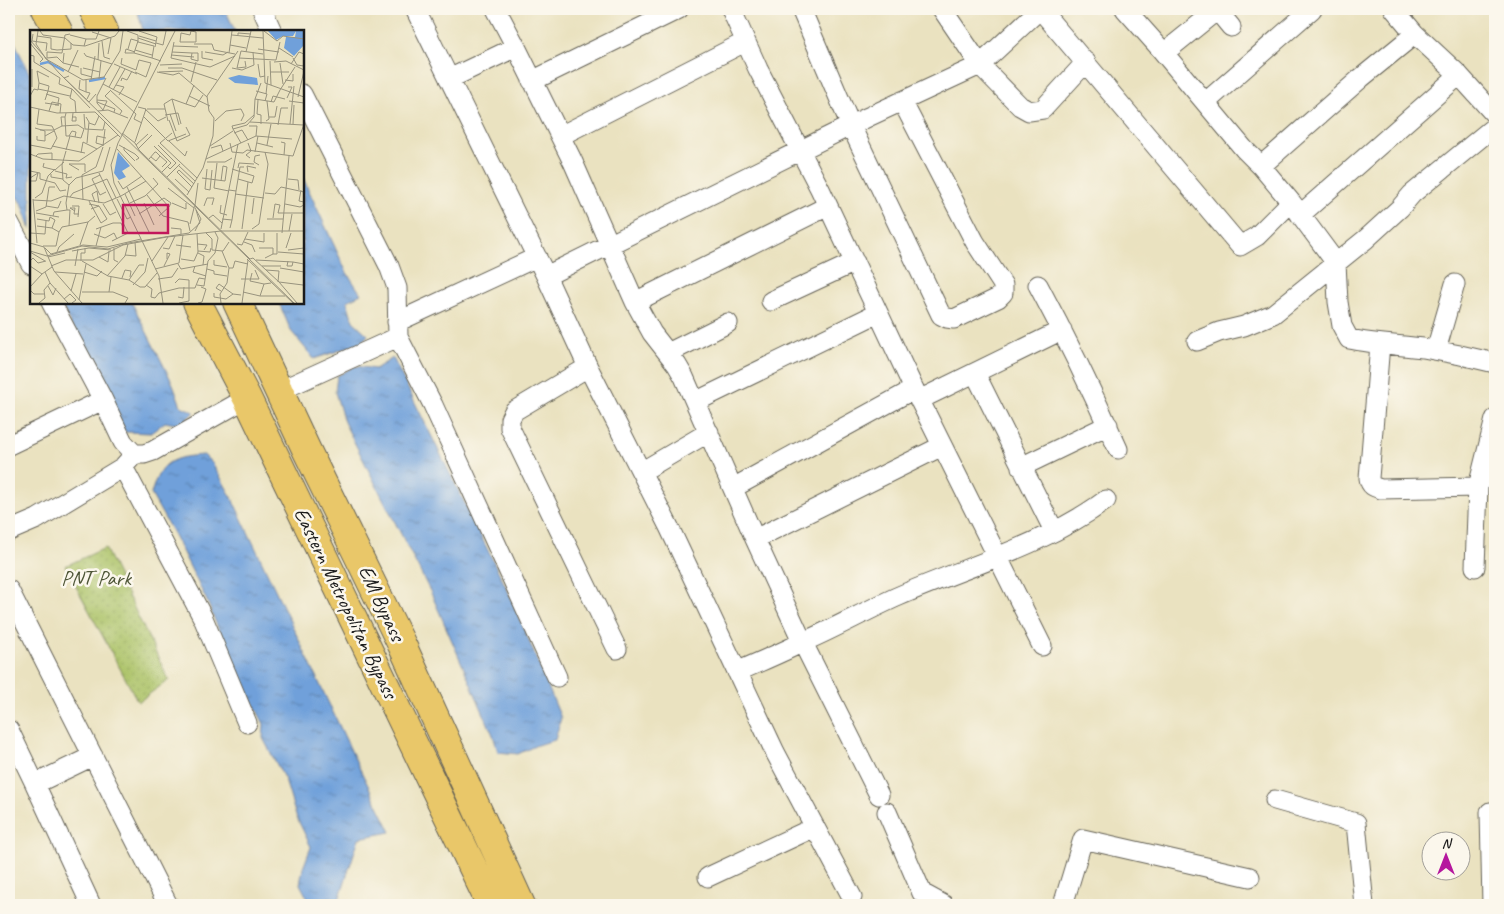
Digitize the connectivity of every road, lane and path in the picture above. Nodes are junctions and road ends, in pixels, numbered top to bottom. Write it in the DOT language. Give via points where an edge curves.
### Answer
graph roads {
  1 [pos="46,9"];
  2 [pos="93,9"];
  3 [pos="262,9"];
  4 [pos="415,9"];
  5 [pos="496,9"];
  6 [pos="679,9"];
  7 [pos="731,9"];
  8 [pos="801,9"];
  9 [pos="942,9"];
  10 [pos="1312,9"];
  11 [pos="1394,9"];
  12 [pos="1130,10"];
  13 [pos="1231,27"];
  14 [pos="57,30"];
  15 [pos="104,30"];
  16 [pos="272,30"];
  17 [pos="1415,34"];
  18 [pos="746,42"];
  19 [pos="516,47"];
  20 [pos="1164,53"];
  21 [pos="1086,62"];
  22 [pos="980,64"];
  23 [pos="1459,75"];
  24 [pos="449,78"];
  25 [pos="532,80"];
  26 [pos="304,98"];
  27 [pos="902,101"];
  28 [pos="1206,102"];
  29 [pos="1495,115"];
  30 [pos="850,126"];
  31 [pos="1495,126"];
  32 [pos="560,136"];
  33 [pos="800,150"];
  34 [pos="1261,166"];
  35 [pos="828,206"];
  36 [pos="1295,208"];
  37 [pos="9,222"];
  38 [pos="610,245"];
  39 [pos="537,257"];
  40 [pos="30,262"];
  41 [pos="855,262"];
  42 [pos="1336,263"];
  43 [pos="546,276"];
  44 [pos="1455,284"];
  45 [pos="1038,285"];
  46 [pos="770,301"];
  47 [pos="635,302"];
  48 [pos="52,304"];
  49 [pos="198,304"];
  50 [pos="238,304"];
  51 [pos="878,313"];
  52 [pos="728,323"];
  53 [pos="397,329"];
  54 [pos="1062,330"];
  55 [pos="1197,341"];
  56 [pos="1380,344"];
  57 [pos="1436,350"];
  58 [pos="668,353"];
  59 [pos="1495,363"];
  60 [pos="588,367"];
  61 [pos="975,373"];
  62 [pos="279,391"];
  63 [pos="917,395"];
  64 [pos="247,398"];
  65 [pos="103,400"];
  66 [pos="695,402"];
  67 [pos="1495,419"];
  68 [pos="1108,425"];
  69 [pos="708,432"];
  70 [pos="9,445"];
  71 [pos="942,446"];
  72 [pos="1118,449"];
  73 [pos="129,460"];
  74 [pos="1021,467"];
  75 [pos="641,472"];
  76 [pos="1478,487"];
  77 [pos="733,488"];
  78 [pos="1106,500"];
  79 [pos="9,531"];
  80 [pos="1054,531"];
  81 [pos="755,539"];
  82 [pos="998,556"];
  83 [pos="1475,567"];
  84 [pos="9,590"];
  85 [pos="803,643"];
  86 [pos="1042,646"];
  87 [pos="617,649"];
  88 [pos="737,672"];
  89 [pos="557,678"];
  90 [pos="247,723"];
  91 [pos="9,730"];
  92 [pos="93,756"];
  93 [pos="35,784"];
  94 [pos="1275,800"];
  95 [pos="1490,812"];
  96 [pos="815,827"];
  97 [pos="708,877"];
  98 [pos="1250,877"];
  99 [pos="852,897"];
  100 [pos="91,905"];
  101 [pos="168,905"];
  102 [pos="491,905"];
  103 [pos="522,905"];
  104 [pos="944,905"];
  105 [pos="1063,905"];
  106 [pos="1364,905"];
  107 [pos="1492,905"];
  1 -- 14 [label="main road"];
  2 -- 15 [label="main road"];
  3 -- 16 [label="street"];
  4 -- 24 [label="street"];
  5 -- 19 [label="street"];
  6 -- 25 [label="street"];
  7 -- 18 [label="street"];
  8 -- 30 [label="street"];
  9 -- 22 [label="street"];
  10 -- 28 [label="street"];
  11 -- 17 [label="street"];
  12 -- 20 [label="street"];
  13 -- 20 [label="street" via="1217,10"];
  17 -- 23 [label="street"];
  17 -- 34 [label="street"];
  18 -- 32 [label="street"];
  18 -- 33 [label="street"];
  19 -- 24 [label="street"];
  19 -- 25 [label="street"];
  20 -- 28 [label="street"];
  21 -- 22 [label="street" via="1044,109 1029,111 1020,106"];
  21 -- 22 [label="street" via="1040,9"];
  21 -- 36 [label="street" via="1240,246"];
  22 -- 27 [label="street"];
  23 -- 29 [label="street"];
  23 -- 36 [label="street"];
  24 -- 39 [label="street"];
  25 -- 32 [label="street"];
  26 -- 53 [label="street" via="389,266 397,288"];
  27 -- 30 [label="street"];
  27 -- 30 [label="street" via="975,242 1003,285 1003,293 998,298 954,319 942,315"];
  28 -- 34 [label="street"];
  30 -- 33 [label="street"];
  31 -- 42 [label="street" via="1412,194"];
  32 -- 38 [label="street"];
  33 -- 35 [label="street"];
  33 -- 38 [label="street"];
  34 -- 36 [label="street"];
  35 -- 41 [label="street"];
  35 -- 47 [label="street"];
  36 -- 42 [label="street"];
  37 -- 40 [label="street"];
  38 -- 43 [label="street"];
  38 -- 47 [label="street"];
  39 -- 43 [label="street"];
  39 -- 53 [label="street"];
  41 -- 46 [label="street"];
  41 -- 51 [label="street"];
  42 -- 55 [label="street" via="1272,314"];
  42 -- 56 [label="street" via="1342,326 1350,339"];
  43 -- 60 [label="street"];
  44 -- 57 [label="street"];
  45 -- 54 [label="street"];
  47 -- 58 [label="street" via="652,333"];
  48 -- 65 [label="street"];
  49 -- 64 [label="main road, Eastern Metropolitan Bypass"];
  50 -- 62 [label="main road, EM Bypass"];
  51 -- 63 [label="street"];
  51 -- 66 [label="street"];
  52 -- 58 [label="street"];
  53 -- 62 [label="street"];
  53 -- 89 [label="street"];
  54 -- 61 [label="street"];
  54 -- 68 [label="street"];
  56 -- 57 [label="street"];
  56 -- 76 [label="street" via="1370,483 1381,489"];
  57 -- 59 [label="street"];
  58 -- 66 [label="street"];
  60 -- 75 [label="street"];
  60 -- 87 [label="street" via="514,411 510,428"];
  61 -- 63 [label="street"];
  61 -- 74 [label="street"];
  62 -- 103 [label="main road, EM Bypass" via="402,645"];
  63 -- 71 [label="street"];
  63 -- 77 [label="street"];
  64 -- 73 [label="street" via="153,451"];
  64 -- 102 [label="main road, Eastern Metropolitan Bypass"];
  65 -- 70 [label="street"];
  65 -- 73 [label="street"];
  66 -- 69 [label="street"];
  67 -- 76 [label="street"];
  68 -- 72 [label="street"];
  68 -- 74 [label="street"];
  69 -- 75 [label="street"];
  69 -- 77 [label="street"];
  71 -- 81 [label="street"];
  71 -- 82 [label="street"];
  73 -- 79 [label="street" via="37,518"];
  73 -- 90 [label="street" via="204,618"];
  74 -- 80 [label="street"];
  75 -- 88 [label="street"];
  76 -- 83 [label="street"];
  77 -- 81 [label="street"];
  78 -- 80 [label="street"];
  80 -- 82 [label="street"];
  81 -- 85 [label="street"];
  82 -- 85 [label="street" via="899,596"];
  82 -- 86 [label="street"];
  84 -- 92 [label="street"];
  85 -- 88 [label="street"];
  85 -- 104 [label="street" via="883,803 922,893"];
  88 -- 96 [label="street"];
  91 -- 93 [label="street"];
  92 -- 93 [label="street"];
  92 -- 101 [label="street"];
  93 -- 100 [label="street"];
  94 -- 106 [label="street" via="1356,823"];
  95 -- 107 [label="street"];
  96 -- 97 [label="street"];
  96 -- 99 [label="street"];
  98 -- 105 [label="street" via="1083,839"];
}
